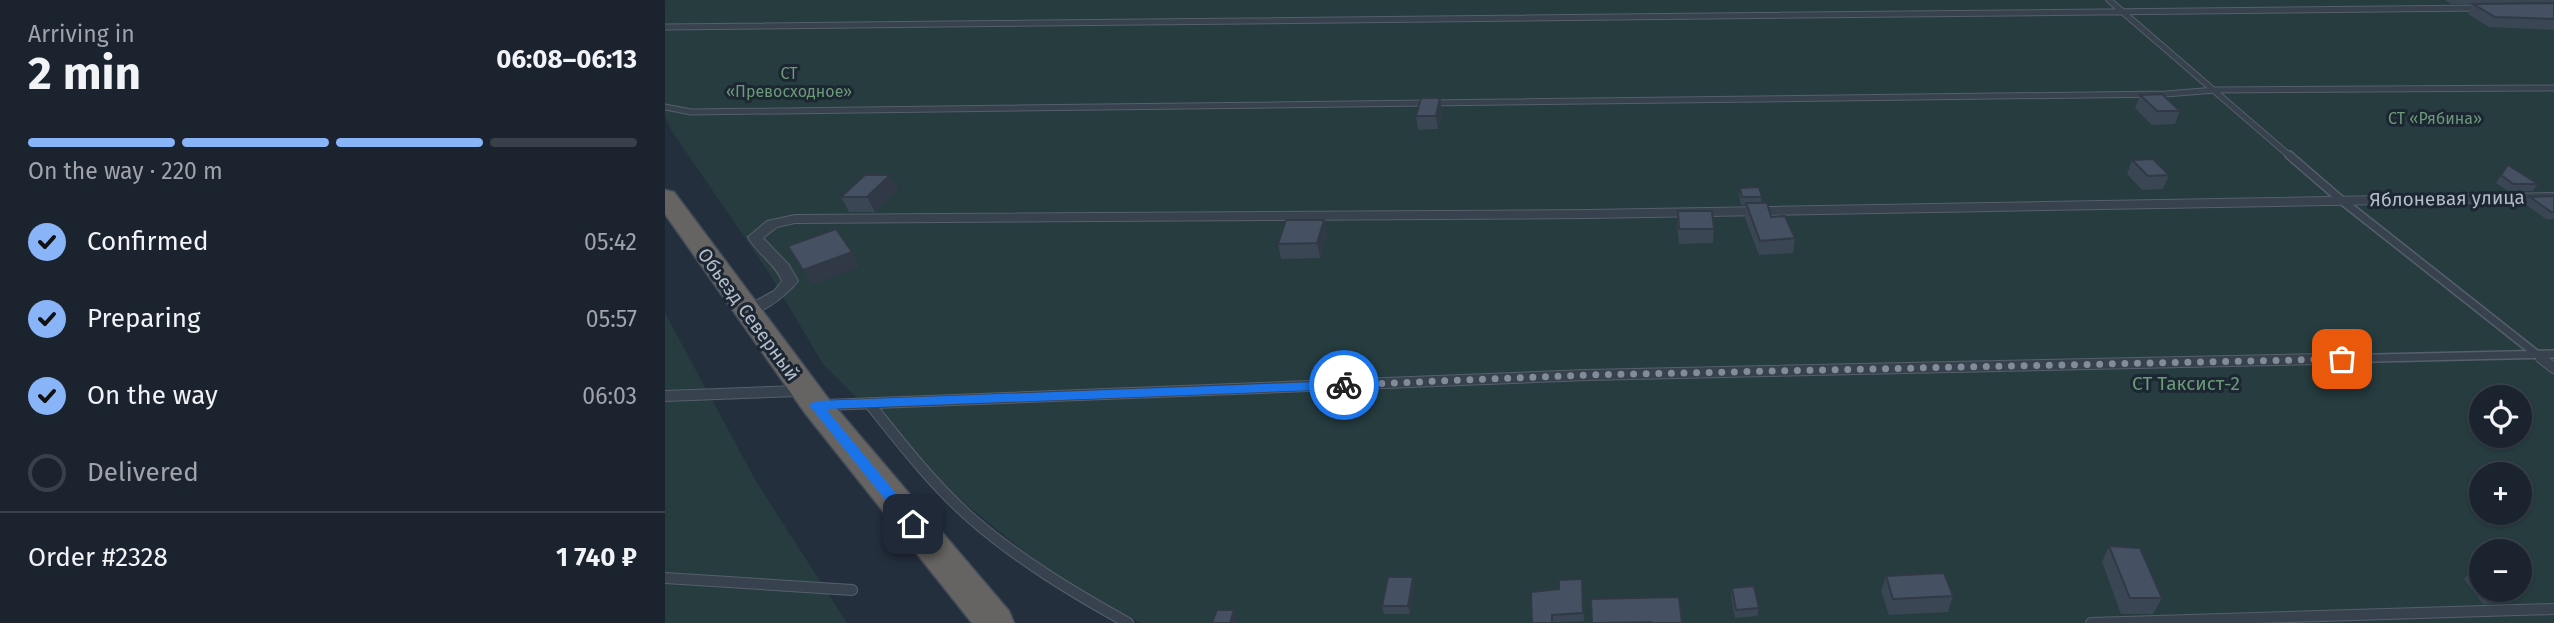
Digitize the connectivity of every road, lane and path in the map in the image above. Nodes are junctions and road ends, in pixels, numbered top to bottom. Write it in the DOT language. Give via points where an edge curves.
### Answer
graph roads {
  1 [pos="2109,0"];
  2 [pos="2484,8"];
  3 [pos="2121,10"];
  4 [pos="665,27"];
  5 [pos="2554,89"];
  6 [pos="2215,90"];
  7 [pos="665,107"];
  8 [pos="665,197"];
  9 [pos="2554,197"];
  10 [pos="2340,199"];
  11 [pos="745,311"];
  12 [pos="2554,354"];
  13 [pos="2537,355"];
  14 [pos="2554,368"];
  15 [pos="665,396"];
  16 [pos="810,398"];
  17 [pos="869,403"];
  18 [pos="665,578"];
  19 [pos="852,590"];
  20 [pos="2554,609"];
  21 [pos="995,623"];
  22 [pos="1128,623"];
  23 [pos="2091,623"];
  1 -- 3 [label="lane"];
  2 -- 3 [label="lane"];
  3 -- 4 [label="lane"];
  3 -- 6 [label="lane"];
  5 -- 6 [label="lane"];
  6 -- 7 [label="lane" via="702,112"];
  6 -- 10 [label="lane"];
  8 -- 11 [label="highway, Обьезд Северный"];
  9 -- 10 [label="street, Яблоневая улица"];
  10 -- 11 [label="street, Яблоневая улица" via="1588,214 795,219 772,224 755,237 758,246 788,272 790,281 779,294"];
  10 -- 13 [label="lane"];
  11 -- 16 [label="highway, Обьезд Северный"];
  12 -- 13 [label="lane"];
  13 -- 14 [label="lane"];
  13 -- 17 [label="lane" via="1587,375"];
  15 -- 16 [label="lane"];
  16 -- 17 [label="lane"];
  16 -- 21 [label="highway, Обьезд Северный"];
  17 -- 22 [label="lane" via="920,466 987,531"];
  18 -- 19 [label="lane"];
  20 -- 23 [label="lane"];
}
